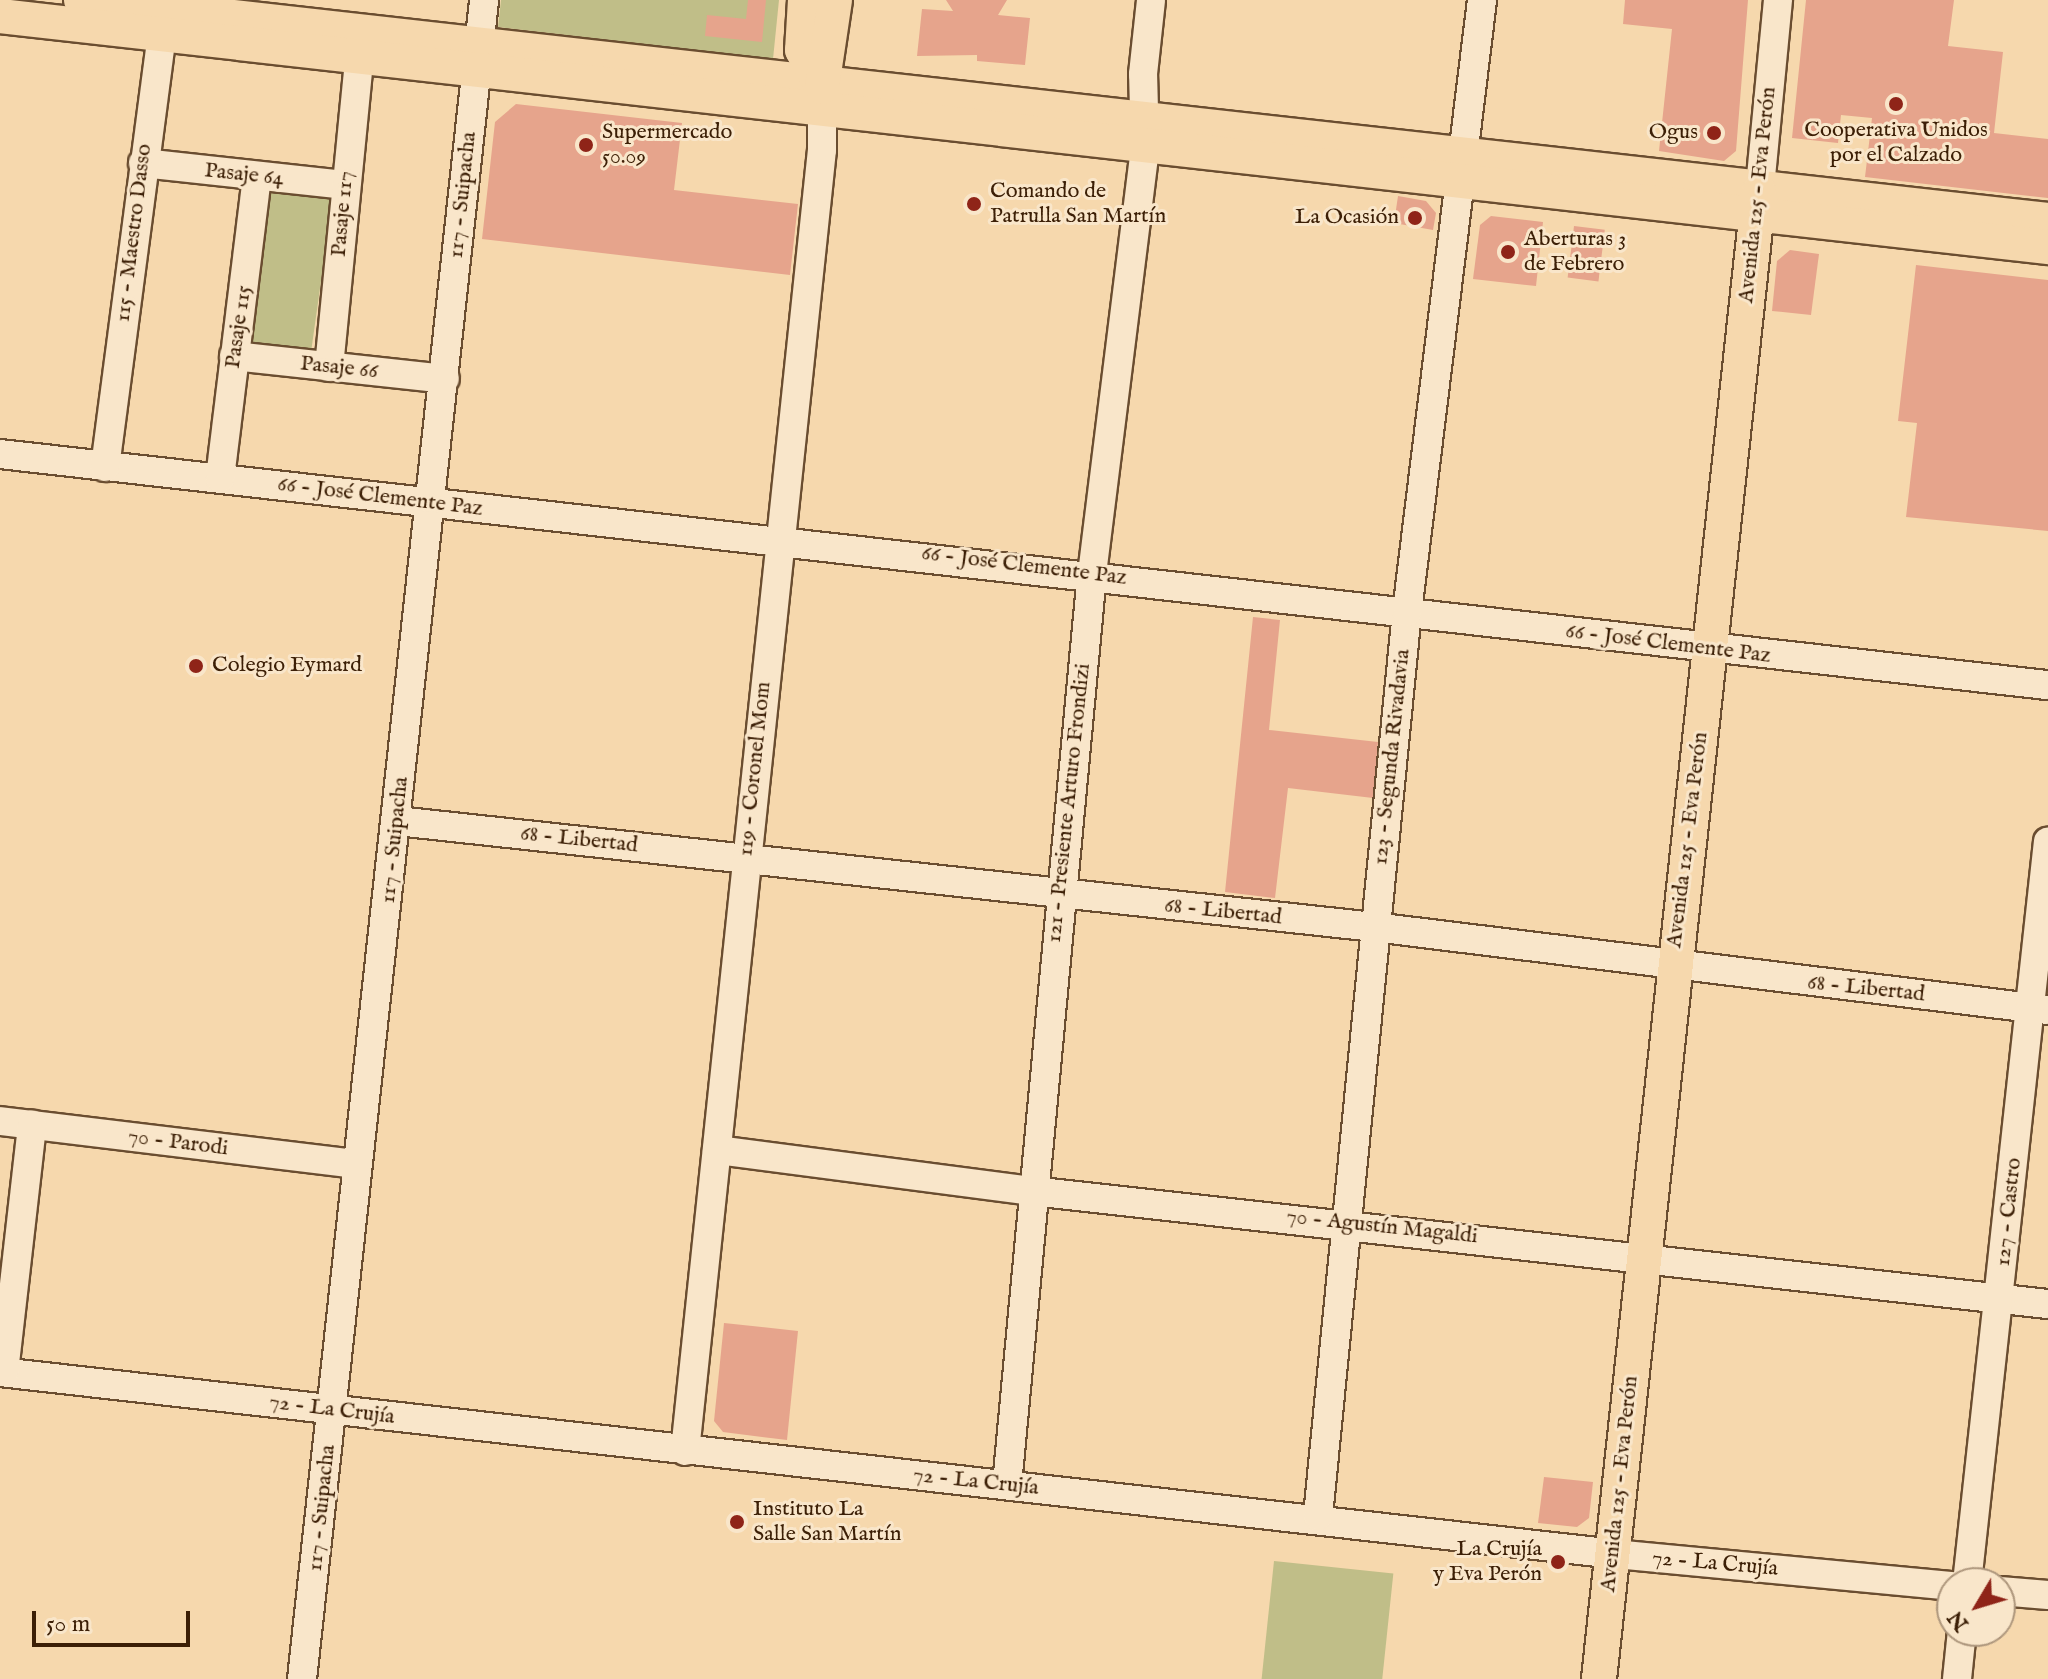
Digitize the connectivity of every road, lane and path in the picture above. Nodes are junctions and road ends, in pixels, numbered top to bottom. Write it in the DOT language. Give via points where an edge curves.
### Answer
graph roads {
  1 [pos="81,0"];
  2 [pos="484,0"];
  3 [pos="805,0"];
  4 [pos="835,0"];
  5 [pos="1151,0"];
  6 [pos="1482,0"];
  7 [pos="1778,0"];
  8 [pos="0,16"];
  9 [pos="164,16"];
  10 [pos="359,60"];
  11 [pos="477,61"];
  12 [pos="822,99"];
  13 [pos="1146,135"];
  14 [pos="143,163"];
  15 [pos="1463,172"];
  16 [pos="257,176"];
  17 [pos="344,185"];
  18 [pos="1758,201"];
  19 [pos="2048,220"];
  20 [pos="2048,247"];
  21 [pos="234,356"];
  22 [pos="329,367"];
  23 [pos="445,379"];
  24 [pos="0,454"];
  25 [pos="105,467"];
  26 [pos="220,478"];
  27 [pos="432,504"];
  28 [pos="781,539"];
  29 [pos="1092,574"];
  30 [pos="1407,612"];
  31 [pos="1710,650"];
  32 [pos="2048,685"];
  33 [pos="397,821"];
  34 [pos="2048,841"];
  35 [pos="746,856"];
  36 [pos="1060,896"];
  37 [pos="1374,927"];
  38 [pos="1673,967"];
  39 [pos="2039,1009"];
  40 [pos="0,1121"];
  41 [pos="32,1125"];
  42 [pos="717,1150"];
  43 [pos="357,1164"];
  44 [pos="1032,1191"];
  45 [pos="1346,1222"];
  46 [pos="1644,1255"];
  47 [pos="2000,1298"];
  48 [pos="2048,1304"];
  49 [pos="2,1372"];
  50 [pos="332,1410"];
  51 [pos="685,1451"];
  52 [pos="1007,1485"];
  53 [pos="1318,1516"];
  54 [pos="1614,1554"];
  55 [pos="1969,1567"];
  56 [pos="1936,1584"];
  57 [pos="2016,1592"];
  58 [pos="2048,1595"];
  59 [pos="1960,1647"];
  60 [pos="302,1679"];
  61 [pos="1599,1679"];
  62 [pos="1957,1679"];
  1 -- 9 [label="main road"];
  2 -- 11 [label="street, 117 - Suipacha"];
  3 -- 12 [label="main road" via="802,50"];
  4 -- 12 [label="main road, 119 - Coronel Mom"];
  5 -- 13 [label="street, 121 - Presiente Arturo Frondizi" via="1143,74"];
  6 -- 15 [label="street, 123 - Segunda Rivadavia"];
  7 -- 18 [label="street, Avenida 125 - Eva Perón"];
  8 -- 9 [label="main road"];
  9 -- 10 [label="main road"];
  9 -- 11 [label="main road"];
  9 -- 14 [label="street, 115 - Maestro Dasso"];
  10 -- 11 [label="main road"];
  10 -- 17 [label="street, Pasaje 117"];
  11 -- 12 [label="main road"];
  11 -- 23 [label="street, 117 - Suipacha"];
  12 -- 13 [label="main road"];
  12 -- 28 [label="street, 119 - Coronel Mom"];
  13 -- 15 [label="main road"];
  13 -- 29 [label="street, 121 - Presiente Arturo Frondizi"];
  14 -- 16 [label="street, Pasaje 64"];
  14 -- 25 [label="street, 115 - Maestro Dasso"];
  15 -- 18 [label="main road"];
  15 -- 30 [label="street, 123 - Segunda Rivadavia"];
  16 -- 17 [label="street, Pasaje 64"];
  16 -- 21 [label="street, Pasaje 115"];
  17 -- 22 [label="street, Pasaje 117"];
  18 -- 19 [label="main road"];
  18 -- 20 [label="main road"];
  18 -- 31 [label="main road, Avenida 125 - Eva Perón"];
  21 -- 22 [label="street, Pasaje 66"];
  21 -- 26 [label="street, Pasaje 115"];
  22 -- 23 [label="street, Pasaje 66"];
  23 -- 27 [label="street, 117 - Suipacha"];
  24 -- 25 [label="street, 66 - José Clemente Paz"];
  25 -- 26 [label="street, 66 - José Clemente Paz"];
  26 -- 27 [label="street, 66 - José Clemente Paz"];
  27 -- 28 [label="street, 66 - José Clemente Paz"];
  27 -- 33 [label="street, 117 - Suipacha"];
  28 -- 29 [label="street, 66 - José Clemente Paz"];
  28 -- 35 [label="street, 119 - Coronel Mom"];
  29 -- 30 [label="street, 66 - José Clemente Paz"];
  29 -- 36 [label="street, 121 - Presiente Arturo Frondizi"];
  30 -- 31 [label="street, 66 - José Clemente Paz"];
  30 -- 37 [label="street, 123 - Segunda Rivadavia"];
  31 -- 32 [label="street, 66 - José Clemente Paz"];
  31 -- 38 [label="main road, Avenida 125 - Eva Perón"];
  33 -- 35 [label="street, 68 - Libertad"];
  33 -- 43 [label="street, 117 - Suipacha"];
  34 -- 39 [label="street, 127 - Castro"];
  35 -- 36 [label="street, 68 - Libertad"];
  35 -- 42 [label="street, 119 - Coronel Mom"];
  36 -- 37 [label="street, 68 - Libertad"];
  36 -- 44 [label="street, 121 - Presiente Arturo Frondizi"];
  37 -- 38 [label="street, 68 - Libertad"];
  37 -- 45 [label="street, 123 - Segunda Rivadavia"];
  38 -- 39 [label="street, 68 - Libertad"];
  38 -- 46 [label="main road, Avenida 125 - Eva Perón"];
  39 -- 47 [label="street, 127 - Castro"];
  40 -- 41 [label="street, 70 - Parodi"];
  41 -- 43 [label="street, 70 - Parodi"];
  41 -- 49 [label="street"];
  42 -- 44 [label="street, 70 - Agustín Magaldi"];
  42 -- 51 [label="street, 119 - Coronel Mom"];
  43 -- 50 [label="street, 117 - Suipacha"];
  44 -- 45 [label="street, 70 - Agustín Magaldi"];
  44 -- 52 [label="street, 121 - Presiente Arturo Frondizi"];
  45 -- 46 [label="street, 70 - Agustín Magaldi"];
  45 -- 53 [label="street, 123 - Segunda Rivadavia"];
  46 -- 47 [label="street, 70 - Agustín Magaldi"];
  46 -- 54 [label="main road, Avenida 125 - Eva Perón"];
  47 -- 48 [label="street, 70 - Agustín Magaldi"];
  47 -- 55 [label="street, 127 - Castro"];
  49 -- 50 [label="street, 72 - La Crujía"];
  50 -- 51 [label="street, 72 - La Crujía"];
  50 -- 60 [label="street, 117 - Suipacha"];
  51 -- 52 [label="street, 72 - La Crujía"];
  52 -- 53 [label="street, 72 - La Crujía"];
  53 -- 54 [label="street, 72 - La Crujía"];
  54 -- 56 [label="street, 72 - La Crujía"];
  54 -- 61 [label="main road, Avenida 125 - Eva Perón"];
  57 -- 58 [label="street"];
  59 -- 62 [label="street"];
}
